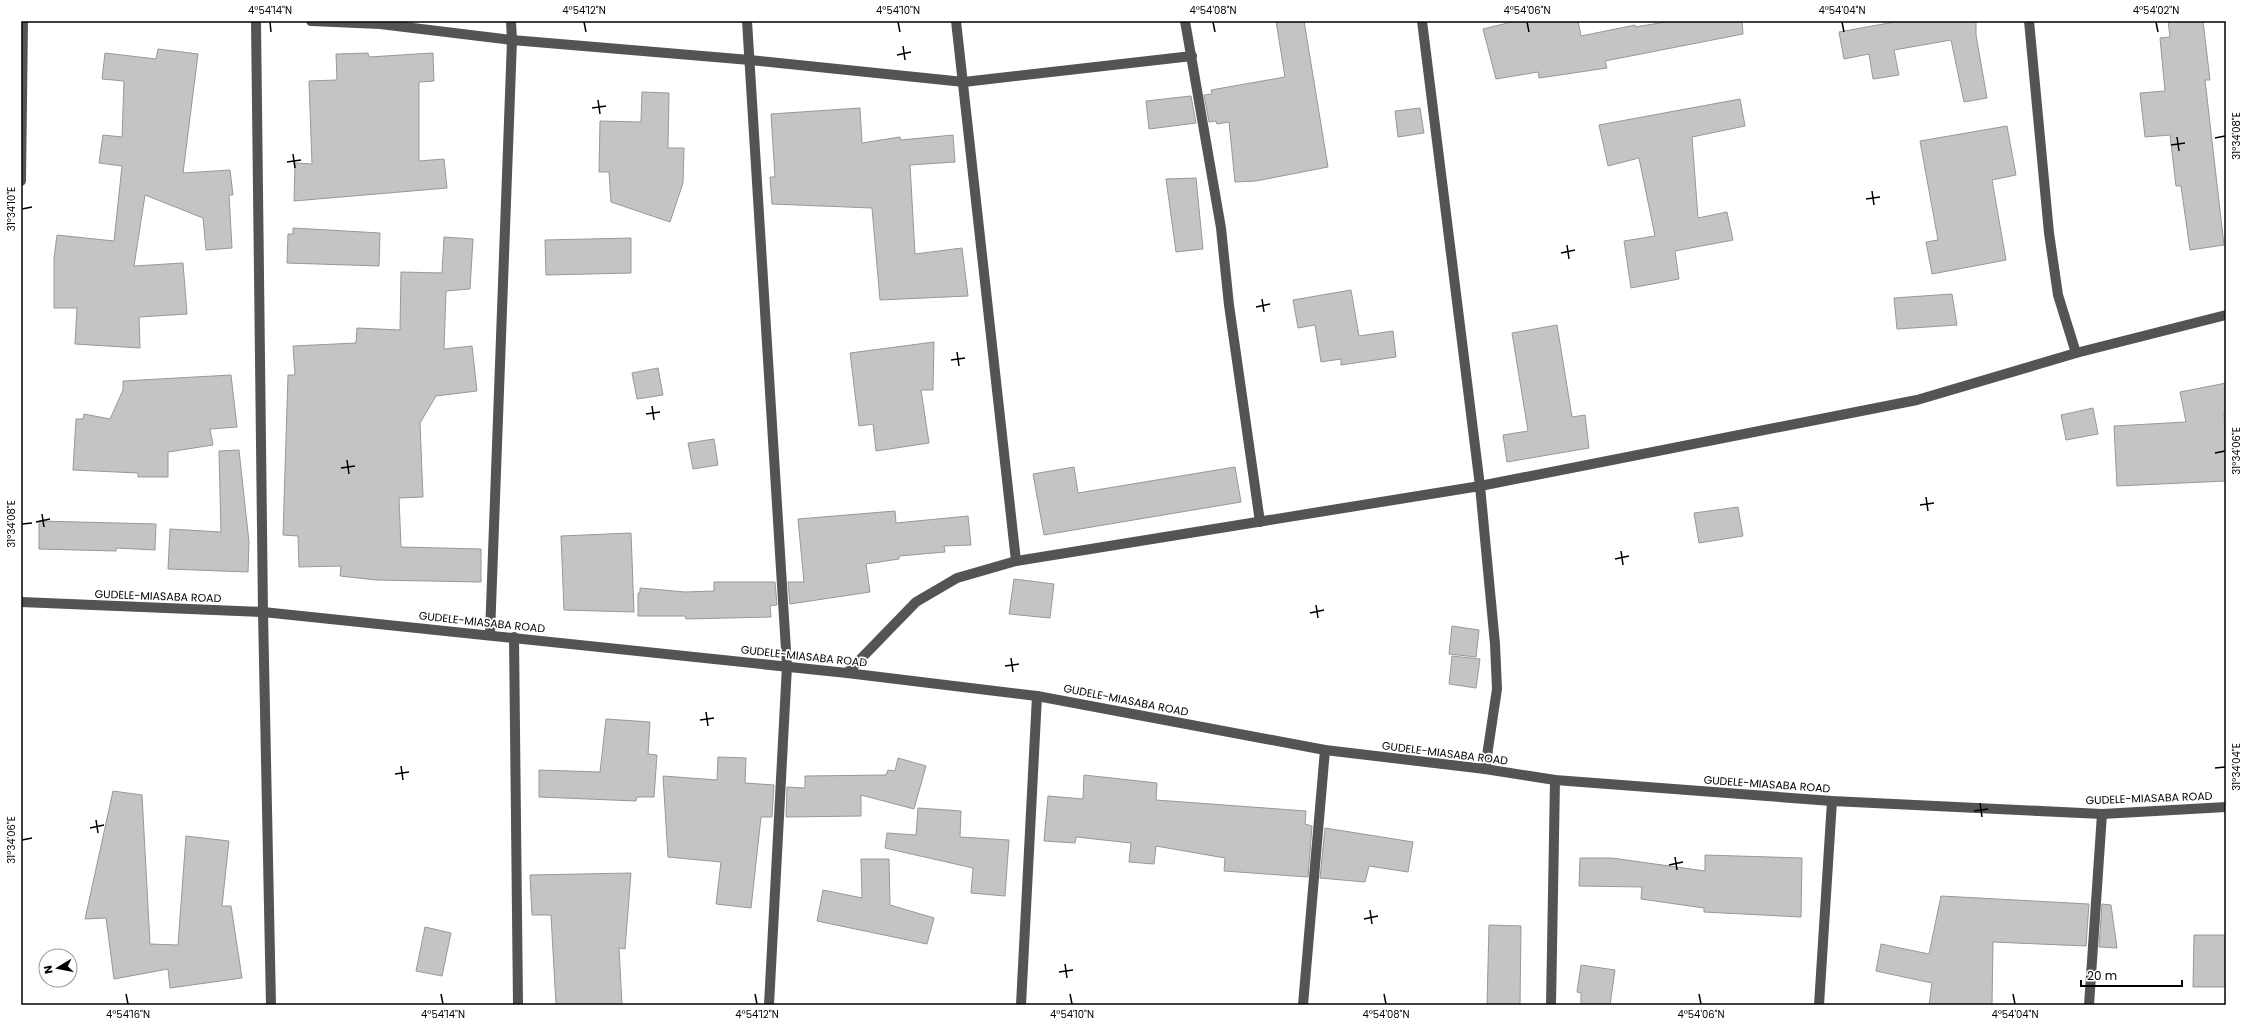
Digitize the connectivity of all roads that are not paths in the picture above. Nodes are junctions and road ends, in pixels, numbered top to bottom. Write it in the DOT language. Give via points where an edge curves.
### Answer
graph roads {
  1 [pos="23,21"];
  2 [pos="256,21"];
  3 [pos="311,21"];
  4 [pos="511,21"];
  5 [pos="747,21"];
  6 [pos="956,21"];
  7 [pos="1185,21"];
  8 [pos="1422,21"];
  9 [pos="2029,21"];
  10 [pos="512,40"];
  11 [pos="1192,56"];
  12 [pos="750,60"];
  13 [pos="964,82"];
  14 [pos="21,181"];
  15 [pos="2226,315"];
  16 [pos="2076,353"];
  17 [pos="1480,486"];
  18 [pos="1260,522"];
  19 [pos="1016,561"];
  20 [pos="21,602"];
  21 [pos="262,612"];
  22 [pos="490,634"];
  23 [pos="514,637"];
  24 [pos="787,666"];
  25 [pos="847,673"];
  26 [pos="1037,696"];
  27 [pos="1325,750"];
  28 [pos="1485,769"];
  29 [pos="1555,780"];
  30 [pos="1832,801"];
  31 [pos="2226,806"];
  32 [pos="2102,814"];
  33 [pos="271,1005"];
  34 [pos="518,1005"];
  35 [pos="769,1005"];
  36 [pos="1021,1005"];
  37 [pos="1303,1005"];
  38 [pos="1551,1005"];
  39 [pos="1819,1005"];
  40 [pos="2089,1005"];
  1 -- 14 [label="street"];
  2 -- 21 [label="street"];
  3 -- 10 [label="street" via="380,24"];
  4 -- 10 [label="street"];
  5 -- 12 [label="street"];
  6 -- 13 [label="street"];
  7 -- 11 [label="street"];
  8 -- 17 [label="street"];
  9 -- 16 [label="street" via="2049,233 2058,295"];
  10 -- 12 [label="street"];
  10 -- 22 [label="street"];
  11 -- 13 [label="street"];
  11 -- 18 [label="street" via="1221,228 1229,305"];
  12 -- 13 [label="street"];
  12 -- 24 [label="street"];
  13 -- 19 [label="street"];
  15 -- 16 [label="street"];
  16 -- 17 [label="street" via="1917,400"];
  17 -- 18 [label="street"];
  17 -- 28 [label="street" via="1497,690"];
  18 -- 19 [label="street"];
  19 -- 25 [label="street" via="957,578 916,602"];
  20 -- 21 [label="street, GUDELE-MIASABA ROAD"];
  21 -- 22 [label="street, GUDELE-MIASABA ROAD"];
  21 -- 33 [label="street"];
  22 -- 23 [label="street, GUDELE-MIASABA ROAD"];
  23 -- 24 [label="street, GUDELE-MIASABA ROAD"];
  23 -- 34 [label="street"];
  24 -- 25 [label="street, GUDELE-MIASABA ROAD"];
  24 -- 35 [label="street"];
  25 -- 26 [label="street, GUDELE-MIASABA ROAD"];
  26 -- 27 [label="street, GUDELE-MIASABA ROAD"];
  26 -- 36 [label="street"];
  27 -- 28 [label="street, GUDELE-MIASABA ROAD"];
  27 -- 37 [label="street"];
  28 -- 29 [label="street, GUDELE-MIASABA ROAD"];
  29 -- 30 [label="street, GUDELE-MIASABA ROAD"];
  29 -- 38 [label="street"];
  30 -- 32 [label="street, GUDELE-MIASABA ROAD"];
  30 -- 39 [label="street"];
  31 -- 32 [label="street, GUDELE-MIASABA ROAD"];
  32 -- 40 [label="street"];
}
